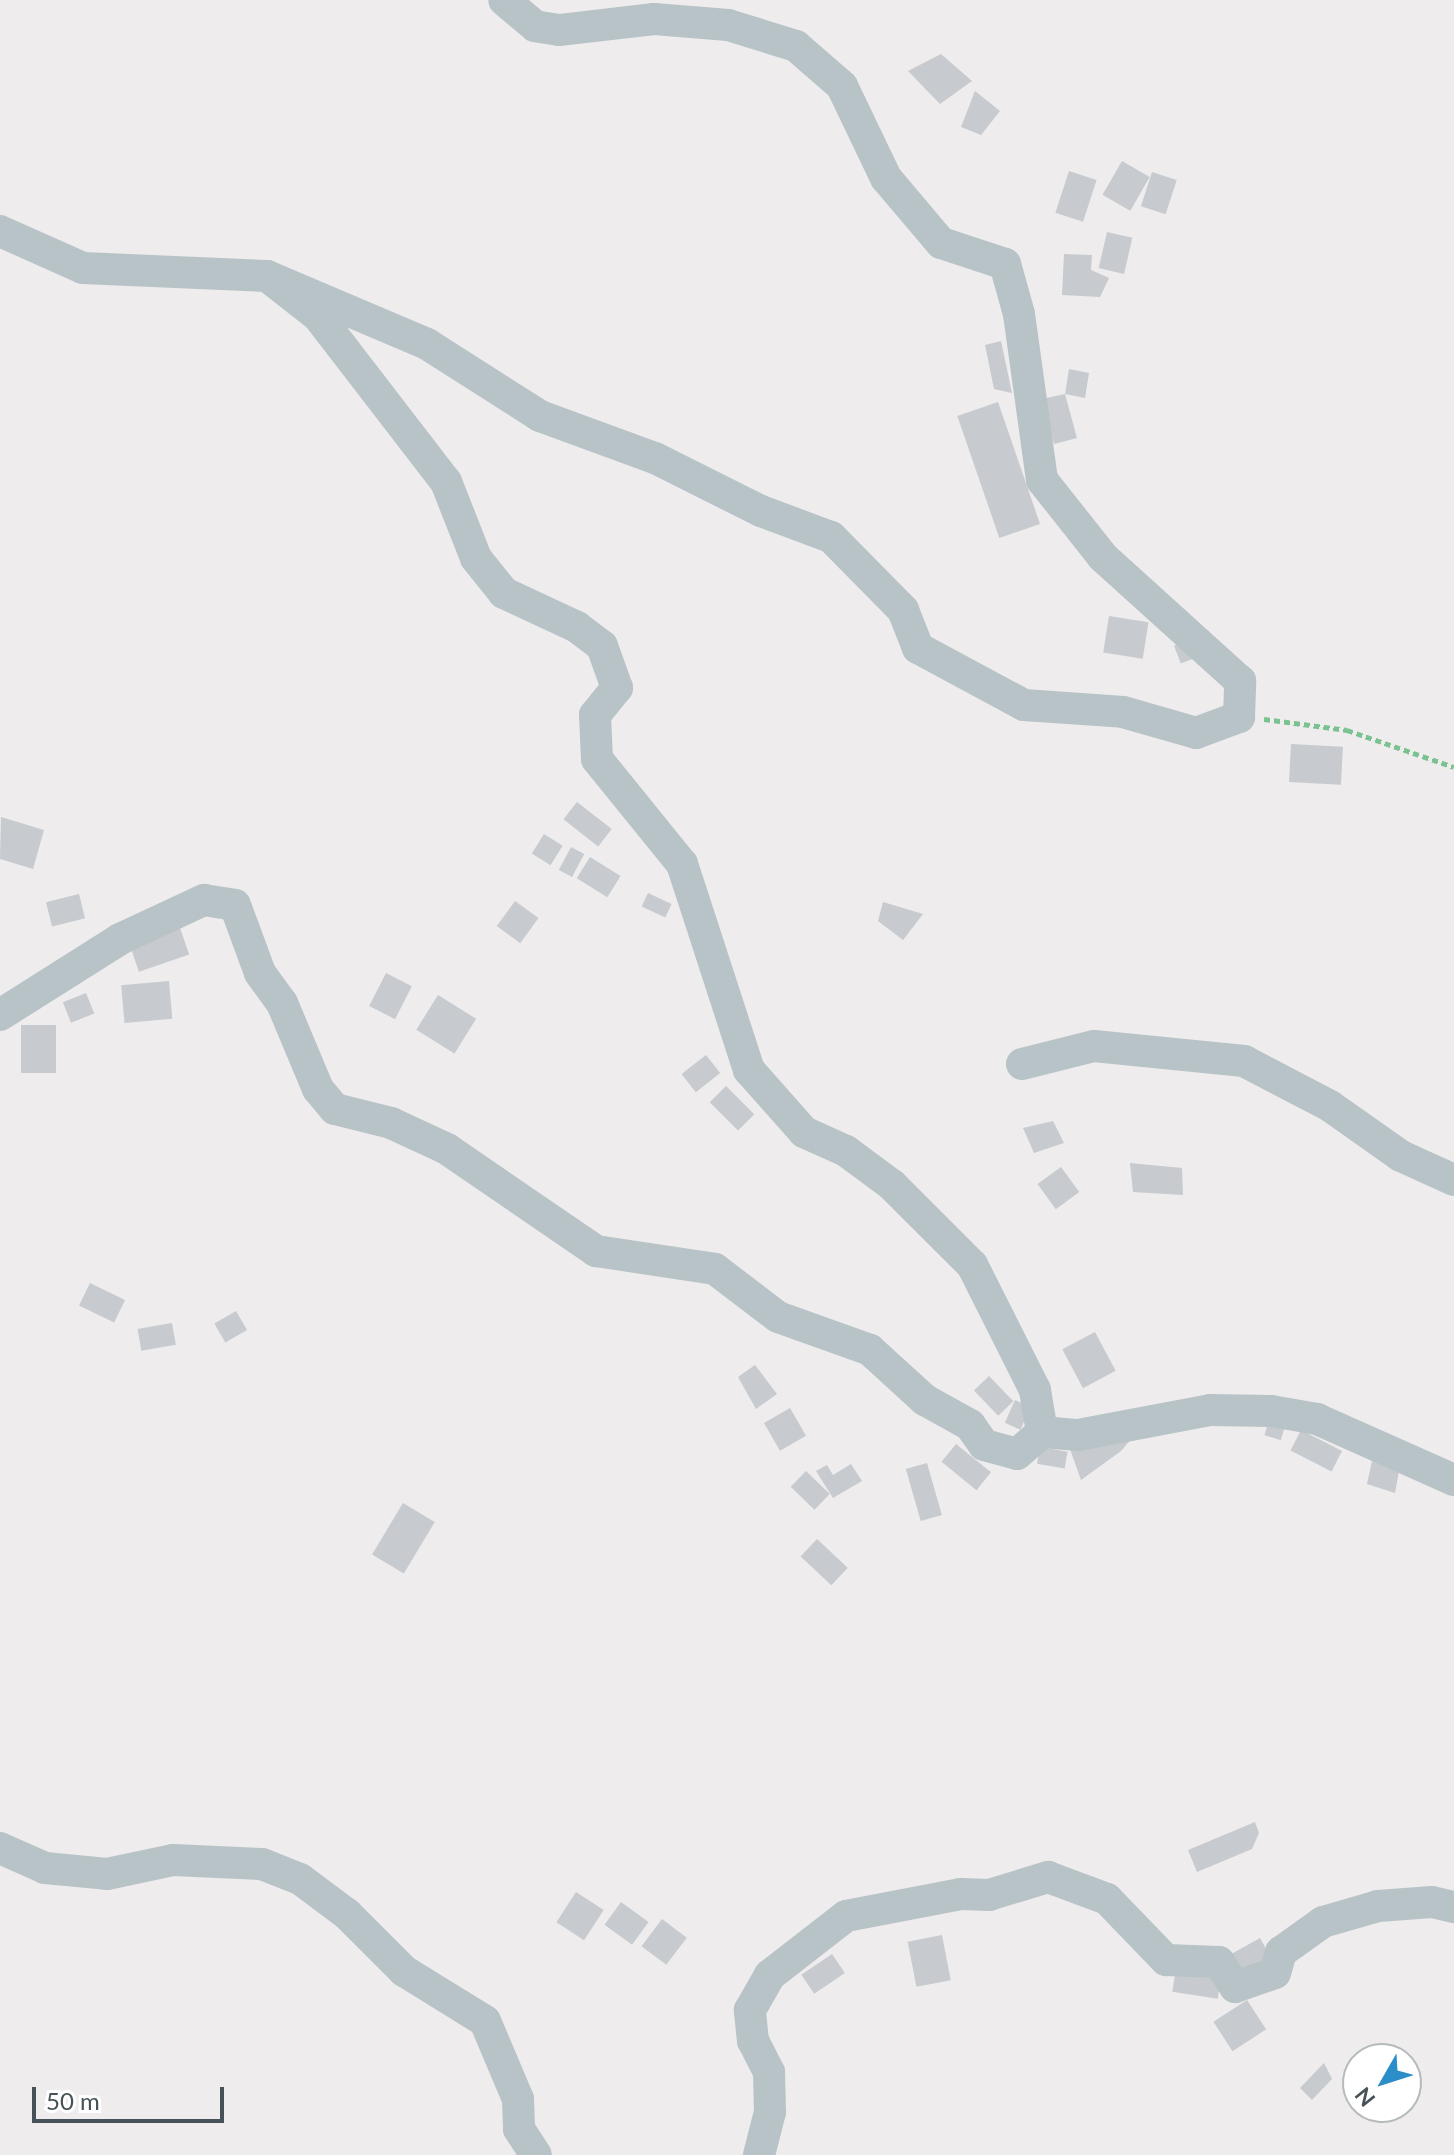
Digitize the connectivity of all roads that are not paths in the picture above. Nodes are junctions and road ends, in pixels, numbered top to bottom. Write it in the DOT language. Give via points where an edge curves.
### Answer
graph roads {
  1 [pos="504,0"];
  2 [pos="0,231"];
  3 [pos="267,276"];
  4 [pos="0,1015"];
  5 [pos="1022,1064"];
  6 [pos="1454,1180"];
  7 [pos="1042,1432"];
  8 [pos="1454,1480"];
  9 [pos="0,1848"];
  10 [pos="1454,1907"];
  11 [pos="536,2155"];
  12 [pos="759,2155"];
  1 -- 3 [label="street" via="535,26 559,30 654,19 728,25 796,46 842,86 886,178 941,243 1005,264 1019,314 1042,480 1103,557 1240,681 1239,717 1196,733 1123,712 1024,705 918,648 903,610 831,537 761,511 655,458 540,416 427,344"];
  2 -- 3 [label="street" via="83,268"];
  3 -- 7 [label="street" via="318,316 446,482 476,558 504,593 577,627 602,646 617,688 595,715 597,759 682,864 749,1070 804,1132 846,1151 892,1185 972,1265 1035,1390"];
  4 -- 7 [label="street" via="120,939 204,900 235,905 260,973 282,1003 318,1089 335,1109 391,1123 447,1149 596,1251 715,1269 778,1317 870,1350 925,1400 970,1425 984,1445 1017,1454"];
  5 -- 6 [label="street" via="1094,1046 1244,1061 1330,1106 1401,1156"];
  7 -- 8 [label="street" via="1055,1438 1210,1410 1271,1411 1317,1419"];
  9 -- 11 [label="street" via="60,1869 107,1874 173,1860 262,1864 300,1879 347,1914 404,1971 485,2021 518,2099 519,2129"];
  10 -- 12 [label="street" via="1432,1902 1378,1906 1323,1922 1281,1952 1275,1973 1235,1987 1219,1962 1166,1960 1107,1899 1048,1877 989,1895 945,1896 846,1916 770,1975 750,2010 753,2041 769,2072 770,2112"];
}
